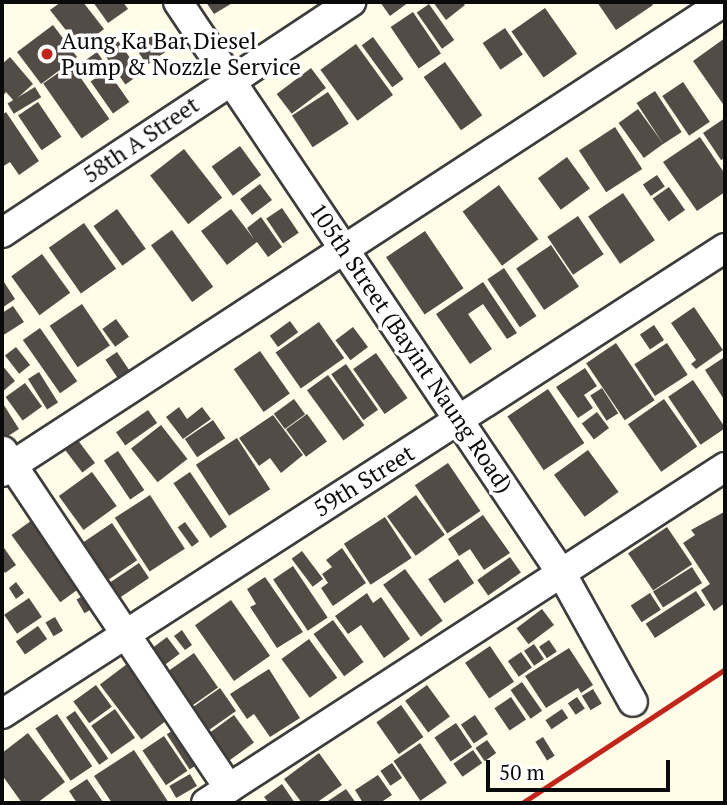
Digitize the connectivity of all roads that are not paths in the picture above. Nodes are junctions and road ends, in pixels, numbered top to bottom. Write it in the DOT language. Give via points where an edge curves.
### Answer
graph roads {
  1 [pos="178,2"];
  2 [pos="351,2"];
  3 [pos="724,2"];
  4 [pos="231,80"];
  5 [pos="2,233"];
  6 [pos="344,245"];
  7 [pos="725,248"];
  8 [pos="460,421"];
  9 [pos="5,462"];
  10 [pos="725,467"];
  11 [pos="562,574"];
  12 [pos="125,633"];
  13 [pos="634,702"];
  14 [pos="2,714"];
  15 [pos="229,788"];
  16 [pos="206,803"];
  1 -- 4 [label="street, 105th Street (Bayint Naung Road)"];
  2 -- 4 [label="street, 58th A Street"];
  3 -- 6 [label="street"];
  4 -- 5 [label="street, 58th A Street"];
  4 -- 6 [label="street, 105th Street (Bayint Naung Road)"];
  6 -- 8 [label="street, 105th Street (Bayint Naung Road)"];
  6 -- 9 [label="street"];
  7 -- 8 [label="street, 59th Street"];
  8 -- 11 [label="street, 105th Street (Bayint Naung Road)"];
  8 -- 12 [label="street, 59th Street"];
  9 -- 12 [label="street"];
  10 -- 11 [label="street"];
  11 -- 13 [label="street, 105th Street (Bayint Naung Road)"];
  11 -- 15 [label="street"];
  12 -- 14 [label="street, 59th Street"];
  12 -- 15 [label="street"];
  15 -- 16 [label="street"];
}
